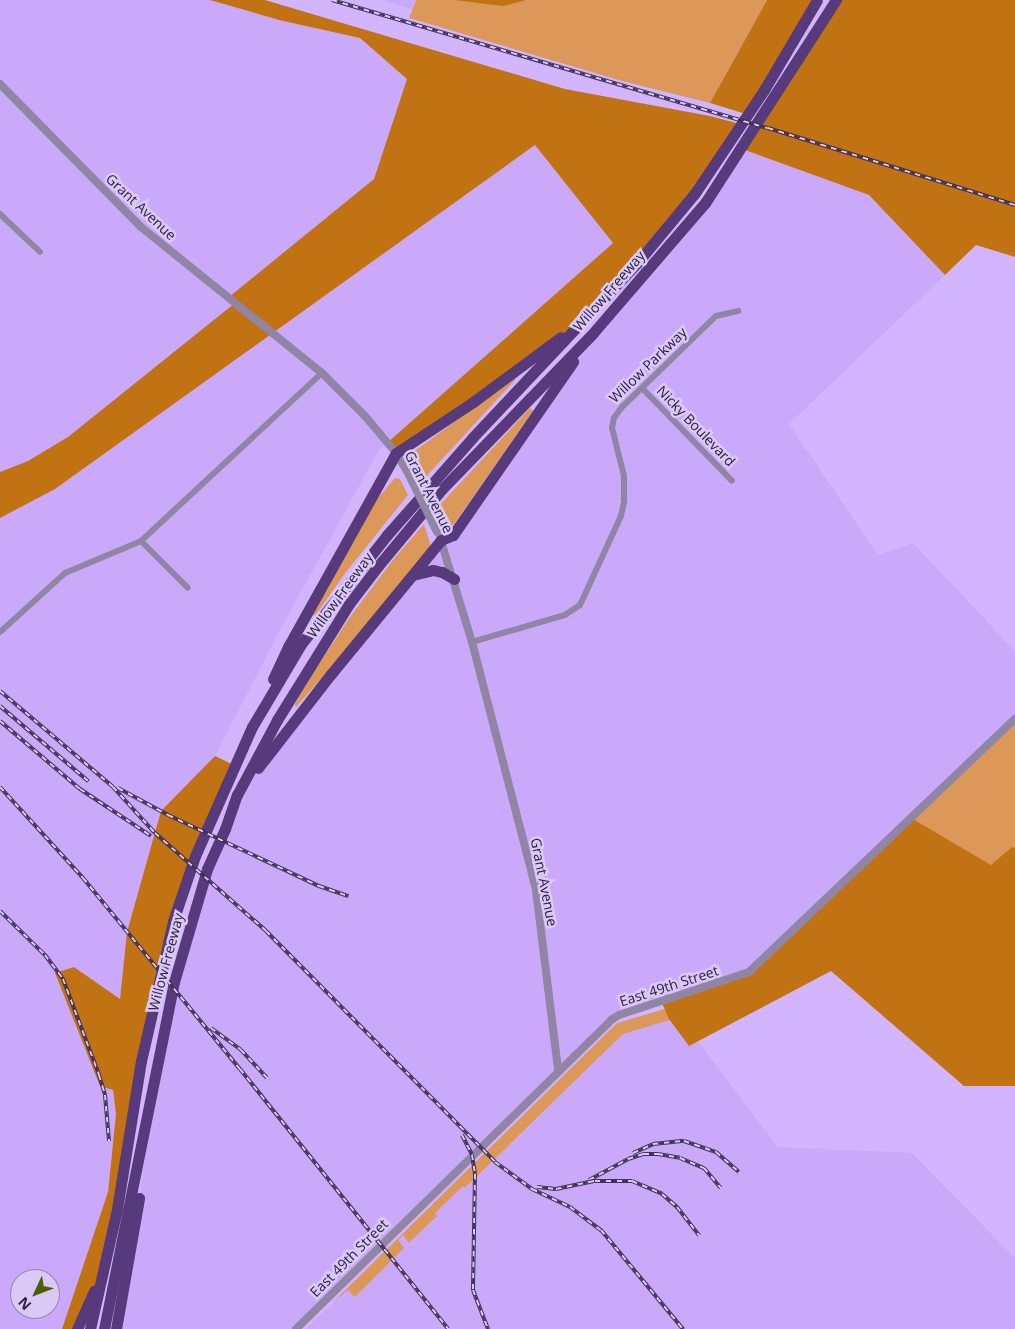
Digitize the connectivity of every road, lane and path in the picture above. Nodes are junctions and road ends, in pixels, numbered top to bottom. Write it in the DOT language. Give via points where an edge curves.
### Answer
graph roads {
  1 [pos="817,0"];
  2 [pos="836,0"];
  3 [pos="0,84"];
  4 [pos="0,214"];
  5 [pos="40,252"];
  6 [pos="738,311"];
  7 [pos="589,316"];
  8 [pos="592,334"];
  9 [pos="322,373"];
  10 [pos="642,388"];
  11 [pos="396,453"];
  12 [pos="732,481"];
  13 [pos="439,536"];
  14 [pos="141,541"];
  15 [pos="413,575"];
  16 [pos="454,579"];
  17 [pos="188,588"];
  18 [pos="0,632"];
  19 [pos="472,642"];
  20 [pos="1015,719"];
  21 [pos="252,727"];
  22 [pos="236,795"];
  23 [pos="558,1070"];
  24 [pos="144,1139"];
  25 [pos="104,1267"];
  26 [pos="77,1329"];
  27 [pos="90,1329"];
  28 [pos="104,1329"];
  29 [pos="116,1329"];
  30 [pos="296,1329"];
  1 -- 7 [label="highway, Willow Freeway" via="764,90 695,193"];
  2 -- 8 [label="highway, Willow Freeway" via="706,203"];
  3 -- 9 [label="street, Grant Avenue" via="141,227"];
  4 -- 5 [label="street"];
  6 -- 10 [label="street, Willow Parkway" via="716,316"];
  7 -- 11 [label="highway" via="473,402"];
  7 -- 21 [label="highway, Willow Freeway" via="473,436 387,535 301,644"];
  8 -- 13 [label="highway" via="453,535"];
  8 -- 22 [label="highway, Willow Freeway" via="442,489 354,596"];
  9 -- 11 [label="street, Grant Avenue"];
  9 -- 14 [label="street"];
  10 -- 12 [label="street, Nicky Boulevard"];
  10 -- 19 [label="street, Willow Parkway" via="621,408 612,423 624,476 624,502 621,516 583,601 565,616"];
  11 -- 13 [label="street, Grant Avenue, bridge"];
  11 -- 21 [label="highway" via="288,648"];
  13 -- 15 [label="highway"];
  13 -- 16 [label="street, Grant Avenue"];
  14 -- 17 [label="street"];
  14 -- 18 [label="street" via="65,573"];
  15 -- 16 [label="highway" via="432,570"];
  15 -- 22 [label="highway"];
  16 -- 19 [label="street, Grant Avenue"];
  19 -- 23 [label="street, Grant Avenue" via="536,890"];
  20 -- 23 [label="street, East 49th Street" via="749,972 620,1015"];
  21 -- 25 [label="highway, Willow Freeway" via="195,856 173,921 141,1061 117,1209"];
  22 -- 24 [label="highway, Willow Freeway" via="207,870 174,982"];
  23 -- 30 [label="street, East 49th Street"];
  24 -- 28 [label="highway, Willow Freeway"];
  24 -- 29 [label="highway" via="143,1174 134,1236"];
  25 -- 26 [label="highway"];
  25 -- 27 [label="highway, Willow Freeway"];
}
